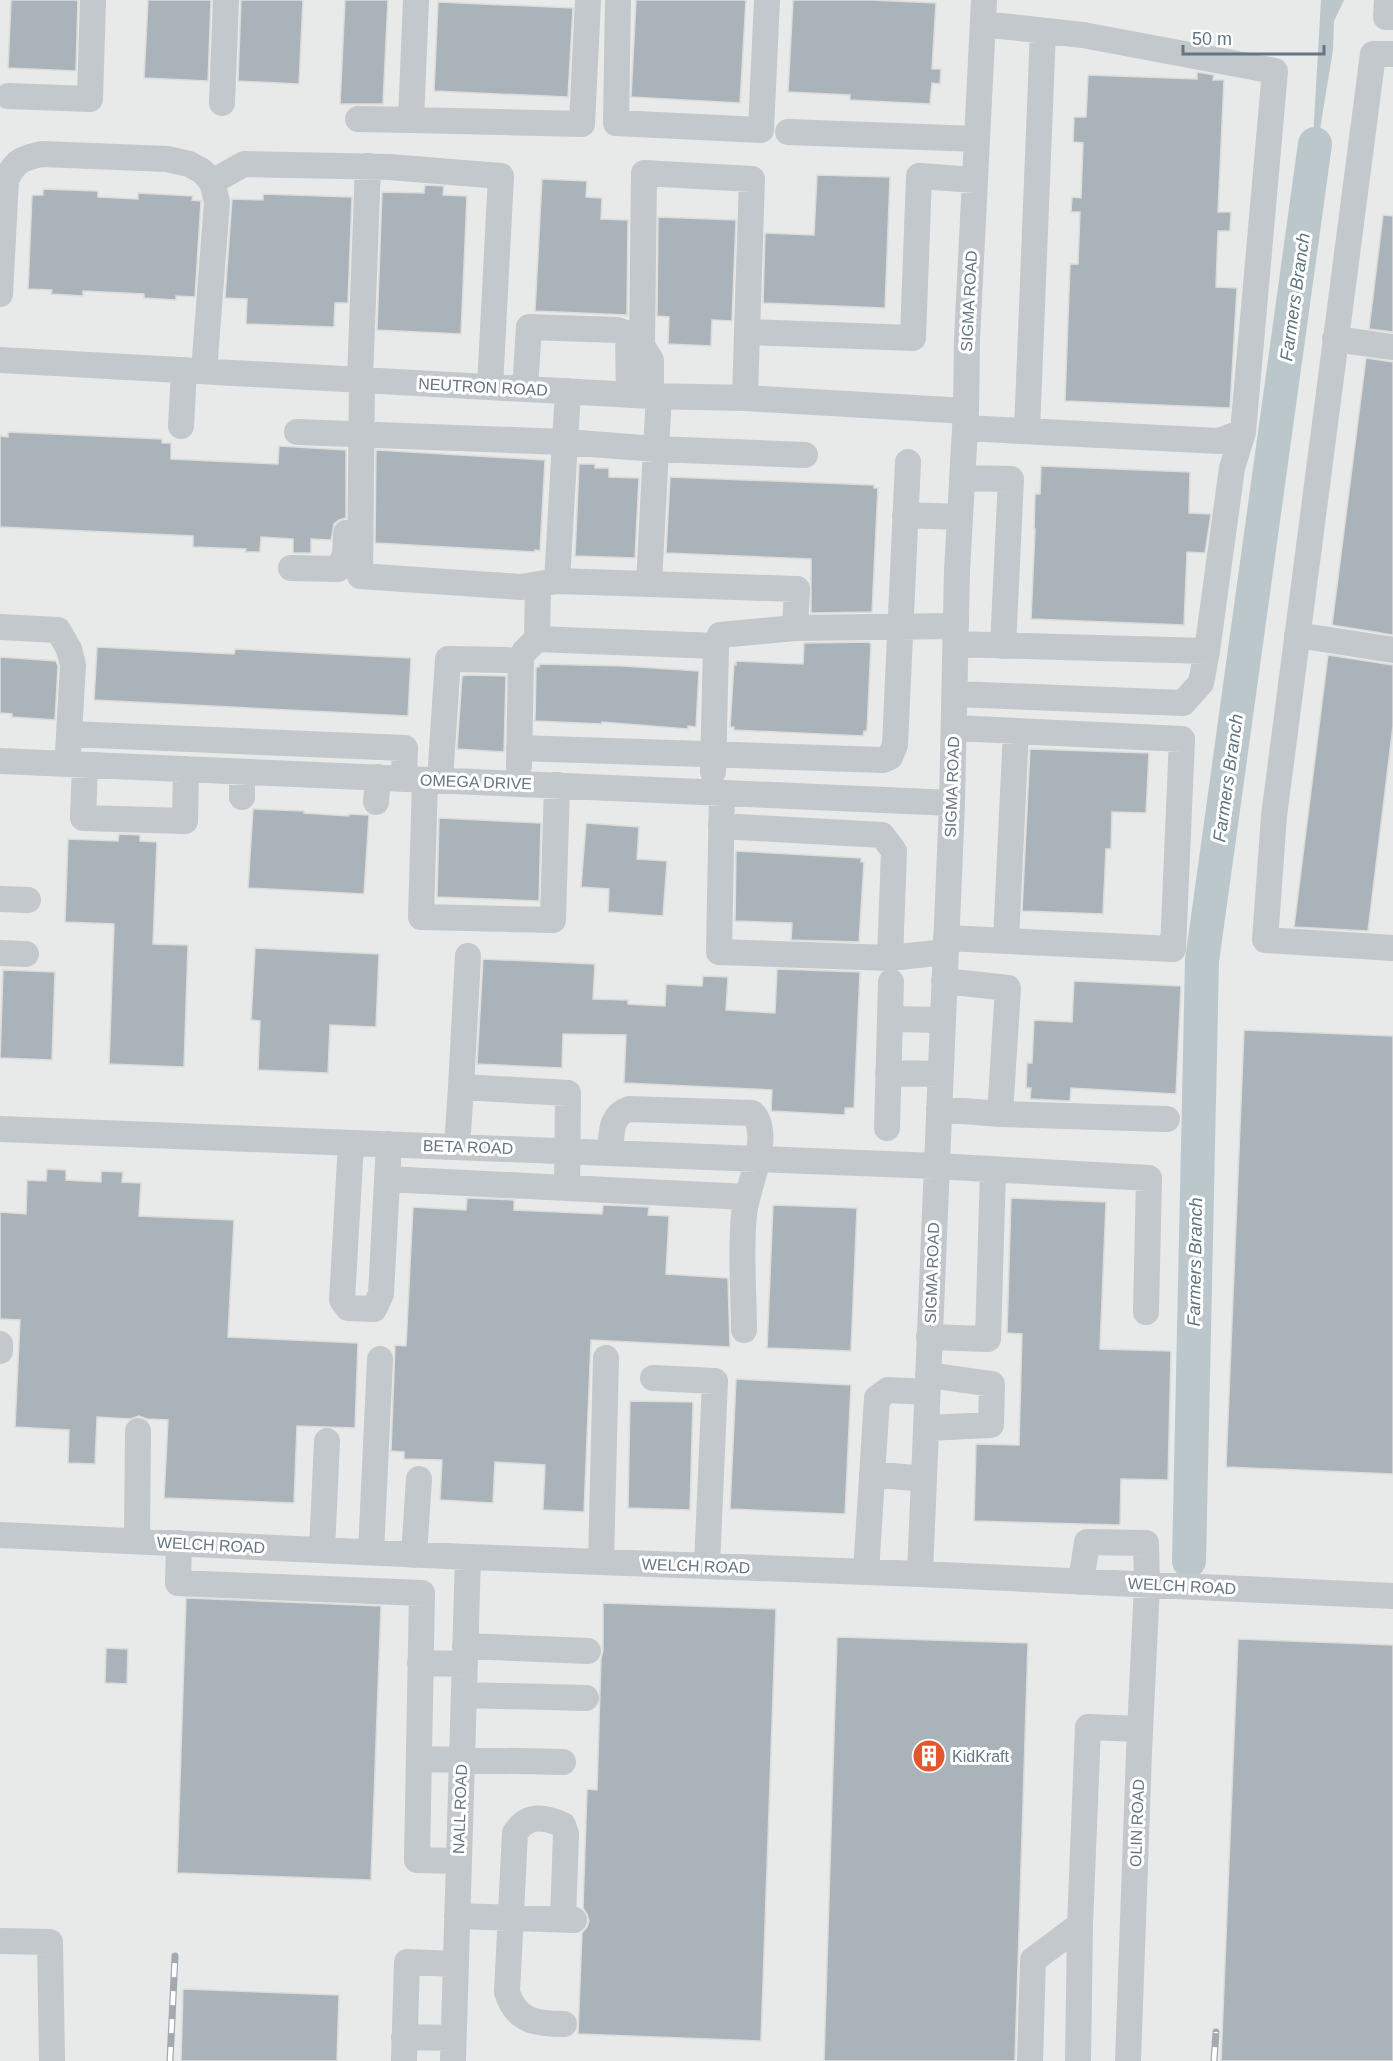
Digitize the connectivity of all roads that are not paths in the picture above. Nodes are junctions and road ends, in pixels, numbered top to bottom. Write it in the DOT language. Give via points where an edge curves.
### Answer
graph roads {
  1 [pos="93,0"];
  2 [pos="226,0"];
  3 [pos="416,0"];
  4 [pos="588,0"];
  5 [pos="618,0"];
  6 [pos="767,0"];
  7 [pos="1387,0"];
  8 [pos="983,12"];
  9 [pos="1393,17"];
  10 [pos="1043,31"];
  11 [pos="1393,54"];
  12 [pos="8,96"];
  13 [pos="222,103"];
  14 [pos="358,119"];
  15 [pos="411,120"];
  16 [pos="788,132"];
  17 [pos="977,140"];
  18 [pos="368,166"];
  19 [pos="3,175"];
  20 [pos="975,180"];
  21 [pos="212,182"];
  22 [pos="0,294"];
  23 [pos="747,332"];
  24 [pos="1335,339"];
  25 [pos="1393,347"];
  26 [pos="0,360"];
  27 [pos="194,371"];
  28 [pos="361,380"];
  29 [pos="490,387"];
  30 [pos="525,389"];
  31 [pos="568,391"];
  32 [pos="646,396"];
  33 [pos="745,398"];
  34 [pos="965,419"];
  35 [pos="181,426"];
  36 [pos="1027,431"];
  37 [pos="297,432"];
  38 [pos="1243,432"];
  39 [pos="356,434"];
  40 [pos="565,442"];
  41 [pos="656,449"];
  42 [pos="805,455"];
  43 [pos="908,462"];
  44 [pos="962,478"];
  45 [pos="905,515"];
  46 [pos="960,517"];
  47 [pos="291,568"];
  48 [pos="548,583"];
  49 [pos="649,584"];
  50 [pos="902,626"];
  51 [pos="0,627"];
  52 [pos="795,628"];
  53 [pos="1297,635"];
  54 [pos="956,636"];
  55 [pos="537,639"];
  56 [pos="716,646"];
  57 [pos="1003,646"];
  58 [pos="1393,650"];
  59 [pos="1207,651"];
  60 [pos="507,660"];
  61 [pos="956,694"];
  62 [pos="954,728"];
  63 [pos="1016,731"];
  64 [pos="80,735"];
  65 [pos="519,748"];
  66 [pos="713,755"];
  67 [pos="0,761"];
  68 [pos="81,765"];
  69 [pos="186,769"];
  70 [pos="242,772"];
  71 [pos="423,780"];
  72 [pos="519,784"];
  73 [pos="557,785"];
  74 [pos="717,793"];
  75 [pos="242,797"];
  76 [pos="952,802"];
  77 [pos="721,826"];
  78 [pos="0,899"];
  79 [pos="28,900"];
  80 [pos="1006,940"];
  81 [pos="946,945"];
  82 [pos="1393,948"];
  83 [pos="0,953"];
  84 [pos="26,954"];
  85 [pos="468,956"];
  86 [pos="891,970"];
  87 [pos="944,981"];
  88 [pos="890,1019"];
  89 [pos="943,1020"];
  90 [pos="888,1073"];
  91 [pos="940,1074"];
  92 [pos="461,1087"];
  93 [pos="939,1109"];
  94 [pos="1000,1114"];
  95 [pos="1167,1119"];
  96 [pos="886,1128"];
  97 [pos="0,1129"];
  98 [pos="351,1143"];
  99 [pos="389,1144"];
  100 [pos="457,1147"];
  101 [pos="568,1151"];
  102 [pos="610,1153"];
  103 [pos="759,1159"];
  104 [pos="936,1166"];
  105 [pos="993,1170"];
  106 [pos="387,1179"];
  107 [pos="567,1188"];
  108 [pos="746,1197"];
  109 [pos="1146,1312"];
  110 [pos="744,1330"];
  111 [pos="929,1337"];
  112 [pos="0,1344"];
  113 [pos="0,1352"];
  114 [pos="606,1358"];
  115 [pos="380,1359"];
  116 [pos="653,1378"];
  117 [pos="927,1384"];
  118 [pos="926,1428"];
  119 [pos="138,1431"];
  120 [pos="327,1441"];
  121 [pos="872,1474"];
  122 [pos="419,1479"];
  123 [pos="924,1479"];
  124 [pos="0,1535"];
  125 [pos="137,1541"];
  126 [pos="179,1543"];
  127 [pos="322,1550"];
  128 [pos="380,1553"];
  129 [pos="414,1555"];
  130 [pos="468,1557"];
  131 [pos="601,1562"];
  132 [pos="707,1566"];
  133 [pos="866,1572"];
  134 [pos="920,1574"];
  135 [pos="1081,1582"];
  136 [pos="1147,1585"];
  137 [pos="388,1592"];
  138 [pos="1393,1596"];
  139 [pos="588,1651"];
  140 [pos="465,1655"];
  141 [pos="420,1663"];
  142 [pos="464,1695"];
  143 [pos="586,1698"];
  144 [pos="1140,1729"];
  145 [pos="419,1759"];
  146 [pos="462,1760"];
  147 [pos="563,1762"];
  148 [pos="459,1861"];
  149 [pos="457,1916"];
  150 [pos="510,1919"];
  151 [pos="1080,1925"];
  152 [pos="0,1941"];
  153 [pos="456,1964"];
  154 [pos="564,2024"];
  155 [pos="404,2049"];
  156 [pos="453,2050"];
  157 [pos="52,2061"];
  158 [pos="1030,2061"];
  159 [pos="1078,2061"];
  160 [pos="1128,2061"];
  1 -- 12 [label="street" via="90,99"];
  2 -- 13 [label="street"];
  3 -- 15 [label="street"];
  4 -- 15 [label="street" via="582,124"];
  5 -- 6 [label="street" via="616,123 761,130"];
  7 -- 9 [label="street" via="1386,17"];
  8 -- 10 [label="street"];
  8 -- 17 [label="street, SIGMA ROAD"];
  10 -- 36 [label="street"];
  10 -- 38 [label="street" via="1275,71"];
  11 -- 24 [label="street" via="1372,54"];
  14 -- 15 [label="street"];
  16 -- 17 [label="street"];
  17 -- 20 [label="street, SIGMA ROAD"];
  18 -- 21 [label="street" via="244,164"];
  18 -- 28 [label="street"];
  18 -- 29 [label="street" via="501,176"];
  19 -- 21 [label="street" via="23,158 42,154 167,159 189,164"];
  19 -- 22 [label="street"];
  20 -- 23 [label="street" via="920,176 913,338"];
  20 -- 34 [label="street, SIGMA ROAD"];
  21 -- 27 [label="street" via="217,202"];
  23 -- 32 [label="street" via="752,179 644,173 642,346 651,360"];
  23 -- 33 [label="street"];
  24 -- 25 [label="street"];
  24 -- 53 [label="street"];
  26 -- 27 [label="street, NEUTRON ROAD"];
  27 -- 28 [label="street, NEUTRON ROAD"];
  27 -- 35 [label="street"];
  28 -- 29 [label="street, NEUTRON ROAD"];
  28 -- 39 [label="street"];
  29 -- 30 [label="street, NEUTRON ROAD"];
  30 -- 31 [label="street, NEUTRON ROAD"];
  30 -- 32 [label="street" via="528,327 617,330 628,334"];
  31 -- 32 [label="street, NEUTRON ROAD"];
  31 -- 40 [label="street"];
  32 -- 33 [label="street, NEUTRON ROAD"];
  32 -- 41 [label="street"];
  33 -- 34 [label="street, NEUTRON ROAD"];
  34 -- 36 [label="street, NEUTRON ROAD"];
  34 -- 44 [label="street, SIGMA ROAD"];
  36 -- 38 [label="street, NEUTRON ROAD" via="1219,441"];
  37 -- 39 [label="street"];
  38 -- 59 [label="street" via="1232,468"];
  39 -- 40 [label="street"];
  39 -- 47 [label="street" via="342,564 338,569"];
  39 -- 48 [label="street" via="360,576 521,587"];
  40 -- 41 [label="street"];
  40 -- 48 [label="street"];
  41 -- 42 [label="street"];
  41 -- 49 [label="street"];
  43 -- 45 [label="street"];
  44 -- 46 [label="street, SIGMA ROAD"];
  44 -- 57 [label="street" via="1011,479"];
  45 -- 46 [label="street"];
  45 -- 50 [label="street"];
  46 -- 54 [label="street, SIGMA ROAD"];
  48 -- 49 [label="street"];
  48 -- 55 [label="street"];
  49 -- 52 [label="street" via="797,589"];
  50 -- 52 [label="street"];
  50 -- 54 [label="street"];
  50 -- 66 [label="street" via="895,745 888,759"];
  51 -- 64 [label="street" via="58,630 73,665"];
  52 -- 56 [label="street" via="720,635"];
  53 -- 58 [label="street"];
  53 -- 82 [label="street" via="1274,816 1265,940"];
  54 -- 57 [label="street"];
  54 -- 61 [label="street, SIGMA ROAD"];
  55 -- 56 [label="street"];
  55 -- 65 [label="street" via="521,658"];
  56 -- 66 [label="street"];
  57 -- 59 [label="street"];
  59 -- 61 [label="street" via="1202,683 1183,704"];
  60 -- 71 [label="street" via="448,659"];
  61 -- 62 [label="street, SIGMA ROAD"];
  62 -- 63 [label="street"];
  62 -- 76 [label="street, SIGMA ROAD"];
  63 -- 80 [label="street"];
  63 -- 80 [label="street" via="1182,739 1173,949"];
  64 -- 68 [label="street"];
  64 -- 71 [label="street" via="405,748"];
  65 -- 66 [label="street"];
  65 -- 72 [label="street"];
  66 -- 74 [label="street"];
  67 -- 68 [label="street, OMEGA DRIVE"];
  68 -- 69 [label="street, OMEGA DRIVE"];
  68 -- 69 [label="street" via="83,818 184,821"];
  69 -- 70 [label="street, OMEGA DRIVE"];
  70 -- 71 [label="street, OMEGA DRIVE" via="377,790"];
  70 -- 75 [label="street"];
  71 -- 72 [label="street, OMEGA DRIVE"];
  71 -- 73 [label="street" via="421,917 553,920"];
  72 -- 73 [label="street, OMEGA DRIVE"];
  73 -- 74 [label="street, OMEGA DRIVE"];
  74 -- 76 [label="street, OMEGA DRIVE"];
  74 -- 77 [label="street"];
  76 -- 81 [label="street, SIGMA ROAD"];
  77 -- 86 [label="street" via="719,952"];
  77 -- 86 [label="street" via="882,835 894,851"];
  78 -- 79 [label="street"];
  80 -- 81 [label="street"];
  81 -- 86 [label="street"];
  81 -- 87 [label="street, SIGMA ROAD"];
  83 -- 84 [label="street"];
  85 -- 92 [label="street"];
  86 -- 88 [label="street"];
  87 -- 89 [label="street, SIGMA ROAD"];
  87 -- 94 [label="street" via="1008,988"];
  88 -- 89 [label="street"];
  88 -- 90 [label="street"];
  89 -- 91 [label="street, SIGMA ROAD"];
  90 -- 91 [label="street"];
  90 -- 96 [label="street"];
  91 -- 93 [label="street, SIGMA ROAD"];
  92 -- 100 [label="street"];
  92 -- 101 [label="street" via="568,1093"];
  93 -- 94 [label="street"];
  93 -- 104 [label="street, SIGMA ROAD"];
  94 -- 95 [label="street"];
  97 -- 98 [label="street, BETA ROAD"];
  98 -- 99 [label="street, BETA ROAD"];
  98 -- 106 [label="street" via="342,1300 348,1308 374,1309 381,1294"];
  99 -- 100 [label="street, BETA ROAD"];
  99 -- 106 [label="street"];
  100 -- 101 [label="street, BETA ROAD"];
  101 -- 102 [label="street, BETA ROAD"];
  101 -- 107 [label="street"];
  102 -- 103 [label="street, BETA ROAD"];
  102 -- 103 [label="street" via="613,1121 617,1114 634,1108 752,1113 761,1130"];
  103 -- 104 [label="street, BETA ROAD"];
  103 -- 108 [label="street"];
  104 -- 105 [label="street, BETA ROAD"];
  104 -- 111 [label="street, SIGMA ROAD"];
  105 -- 109 [label="street, BETA ROAD" via="1149,1178"];
  105 -- 111 [label="street" via="988,1339"];
  106 -- 107 [label="street"];
  107 -- 108 [label="street"];
  108 -- 110 [label="street"];
  111 -- 117 [label="street, SIGMA ROAD"];
  112 -- 113 [label="street"];
  114 -- 131 [label="street"];
  115 -- 128 [label="street"];
  116 -- 132 [label="street" via="716,1381"];
  117 -- 118 [label="street, SIGMA ROAD"];
  117 -- 118 [label="street" via="992,1384 991,1425"];
  117 -- 121 [label="street" via="888,1390 877,1398"];
  118 -- 123 [label="street, SIGMA ROAD"];
  119 -- 125 [label="street"];
  120 -- 127 [label="street"];
  121 -- 123 [label="street"];
  121 -- 133 [label="street"];
  122 -- 129 [label="street"];
  123 -- 134 [label="street, SIGMA ROAD"];
  124 -- 125 [label="street, WELCH ROAD"];
  125 -- 126 [label="street, WELCH ROAD"];
  126 -- 127 [label="street, WELCH ROAD"];
  126 -- 137 [label="street" via="178,1583"];
  127 -- 128 [label="street, WELCH ROAD"];
  128 -- 129 [label="street, WELCH ROAD"];
  128 -- 137 [label="street"];
  129 -- 130 [label="street, WELCH ROAD"];
  130 -- 131 [label="street, WELCH ROAD"];
  130 -- 140 [label="street, NALL ROAD"];
  131 -- 132 [label="street, WELCH ROAD"];
  132 -- 133 [label="street, WELCH ROAD"];
  133 -- 134 [label="street, WELCH ROAD"];
  134 -- 135 [label="street, WELCH ROAD"];
  135 -- 136 [label="street, WELCH ROAD"];
  135 -- 136 [label="street, OLIN ROAD" via="1087,1542 1146,1543"];
  136 -- 138 [label="street, WELCH ROAD"];
  136 -- 144 [label="street, OLIN ROAD"];
  137 -- 141 [label="street" via="422,1593"];
  139 -- 140 [label="street"];
  140 -- 141 [label="street"];
  140 -- 142 [label="street, NALL ROAD"];
  141 -- 145 [label="street"];
  142 -- 143 [label="street"];
  142 -- 146 [label="street, NALL ROAD"];
  144 -- 151 [label="street" via="1088,1727"];
  144 -- 160 [label="street, OLIN ROAD"];
  145 -- 146 [label="street"];
  145 -- 148 [label="street" via="417,1860"];
  146 -- 147 [label="street"];
  146 -- 148 [label="street, NALL ROAD"];
  148 -- 149 [label="street, NALL ROAD"];
  149 -- 150 [label="street"];
  149 -- 153 [label="street, NALL ROAD"];
  150 -- 150 [label="street" via="568,1920 566,1834 562,1825 551,1819 534,1818 514,1833"];
  150 -- 154 [label="street" via="510,2001 538,2024"];
  151 -- 158 [label="street" via="1033,1960"];
  151 -- 159 [label="street"];
  152 -- 157 [label="street" via="50,1942"];
  153 -- 155 [label="street" via="407,1962"];
  153 -- 156 [label="street, NALL ROAD"];
  155 -- 156 [label="street"];
}
